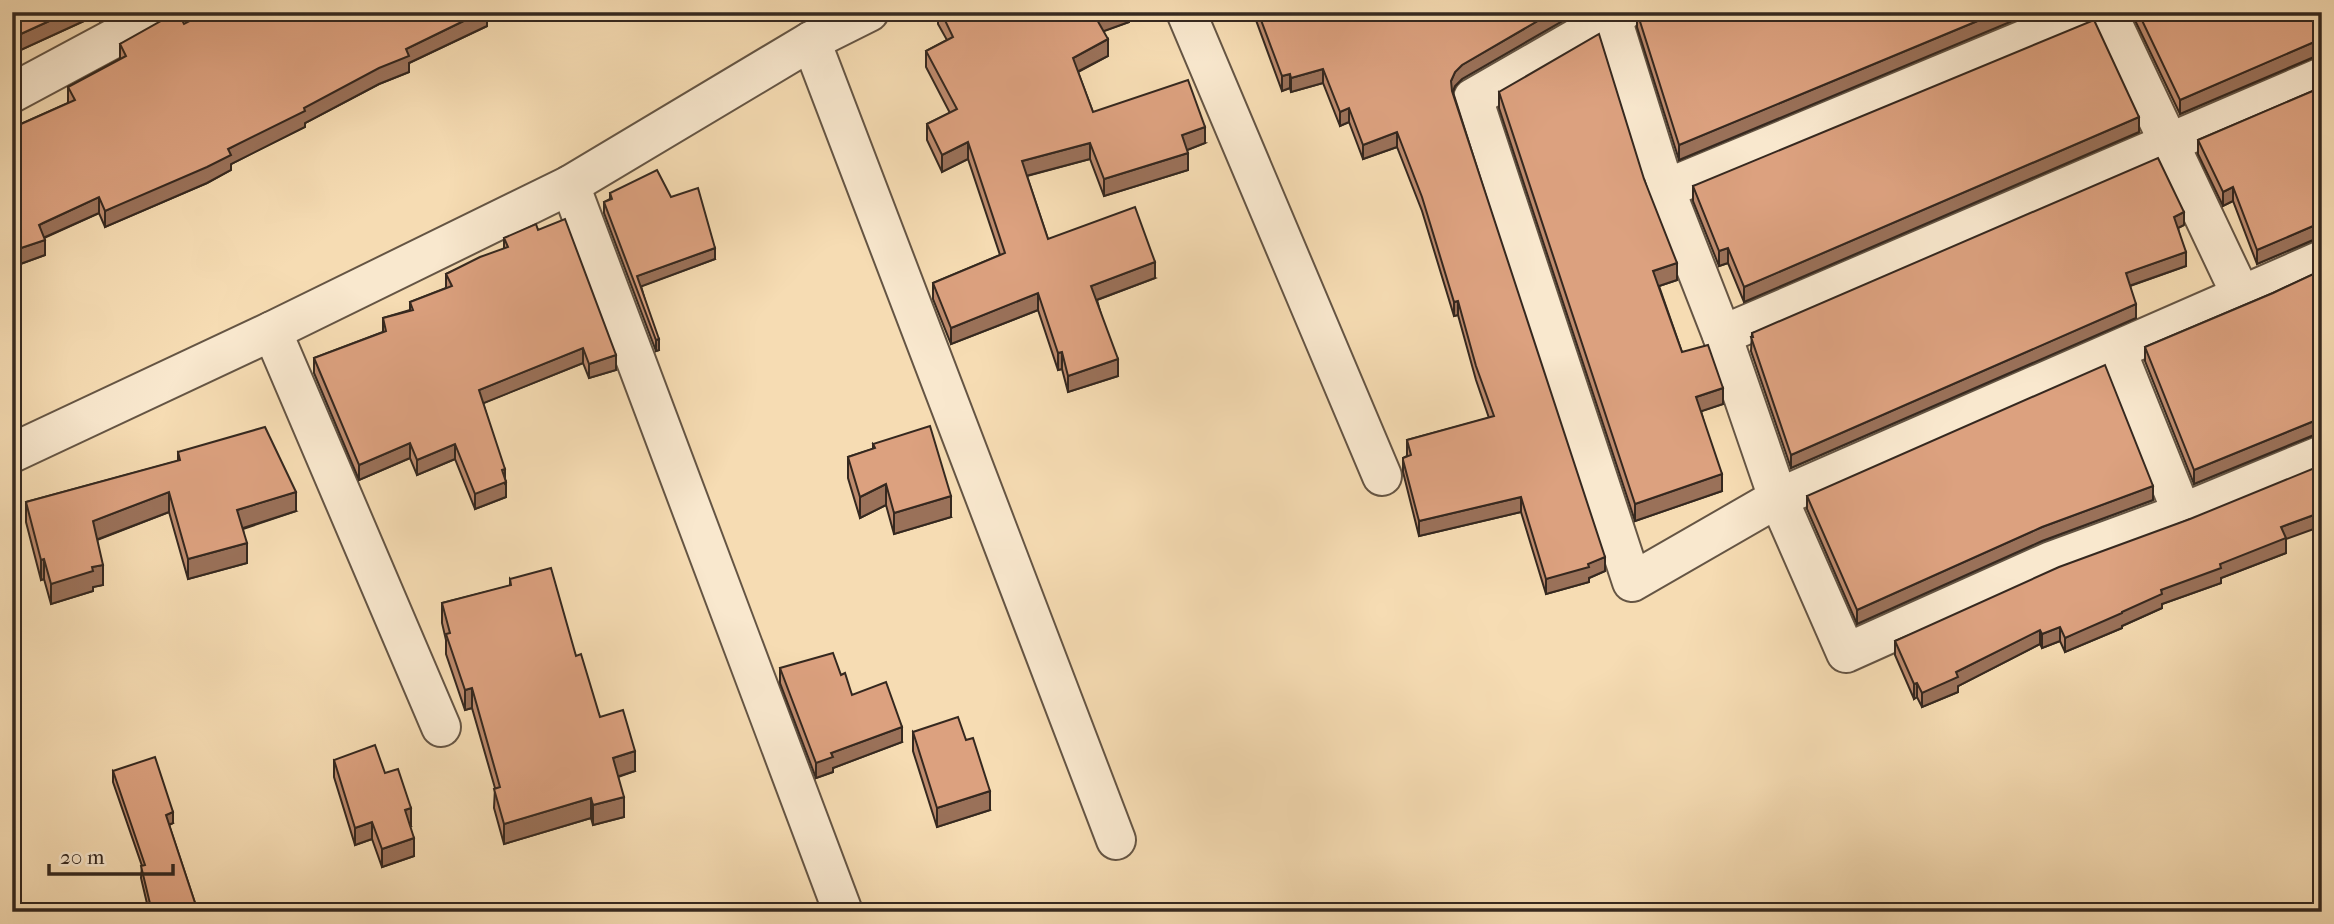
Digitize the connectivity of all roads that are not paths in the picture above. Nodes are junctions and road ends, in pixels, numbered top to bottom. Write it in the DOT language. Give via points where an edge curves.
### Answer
graph roads {
  1 [pos="163,12"];
  2 [pos="869,12"];
  3 [pos="1186,12"];
  4 [pos="2091,12"];
  5 [pos="2107,12"];
  6 [pos="1614,14"];
  7 [pos="811,41"];
  8 [pos="2322,76"];
  9 [pos="12,93"];
  10 [pos="2168,142"];
  11 [pos="570,185"];
  12 [pos="1665,189"];
  13 [pos="2322,260"];
  14 [pos="2241,295"];
  15 [pos="272,331"];
  16 [pos="1722,335"];
  17 [pos="2117,351"];
  18 [pos="12,453"];
  19 [pos="2322,456"];
  20 [pos="1382,476"];
  21 [pos="1778,498"];
  22 [pos="2182,513"];
  23 [pos="441,727"];
  24 [pos="1116,840"];
  25 [pos="843,912"];
  1 -- 9 [label="street"];
  2 -- 7 [label="street"];
  3 -- 20 [label="street"];
  4 -- 12 [label="street"];
  5 -- 10 [label="street"];
  6 -- 12 [label="street"];
  6 -- 21 [label="street" via="1473,98 1632,582"];
  7 -- 11 [label="street"];
  7 -- 24 [label="street"];
  8 -- 10 [label="street"];
  10 -- 14 [label="street"];
  10 -- 16 [label="street"];
  11 -- 15 [label="street"];
  11 -- 25 [label="street"];
  12 -- 16 [label="street"];
  13 -- 14 [label="street"];
  14 -- 17 [label="street"];
  15 -- 18 [label="street"];
  15 -- 23 [label="street"];
  16 -- 21 [label="street"];
  17 -- 21 [label="street"];
  17 -- 22 [label="street"];
  19 -- 22 [label="street"];
  21 -- 22 [label="street" via="1846,653 2051,562"];
}
